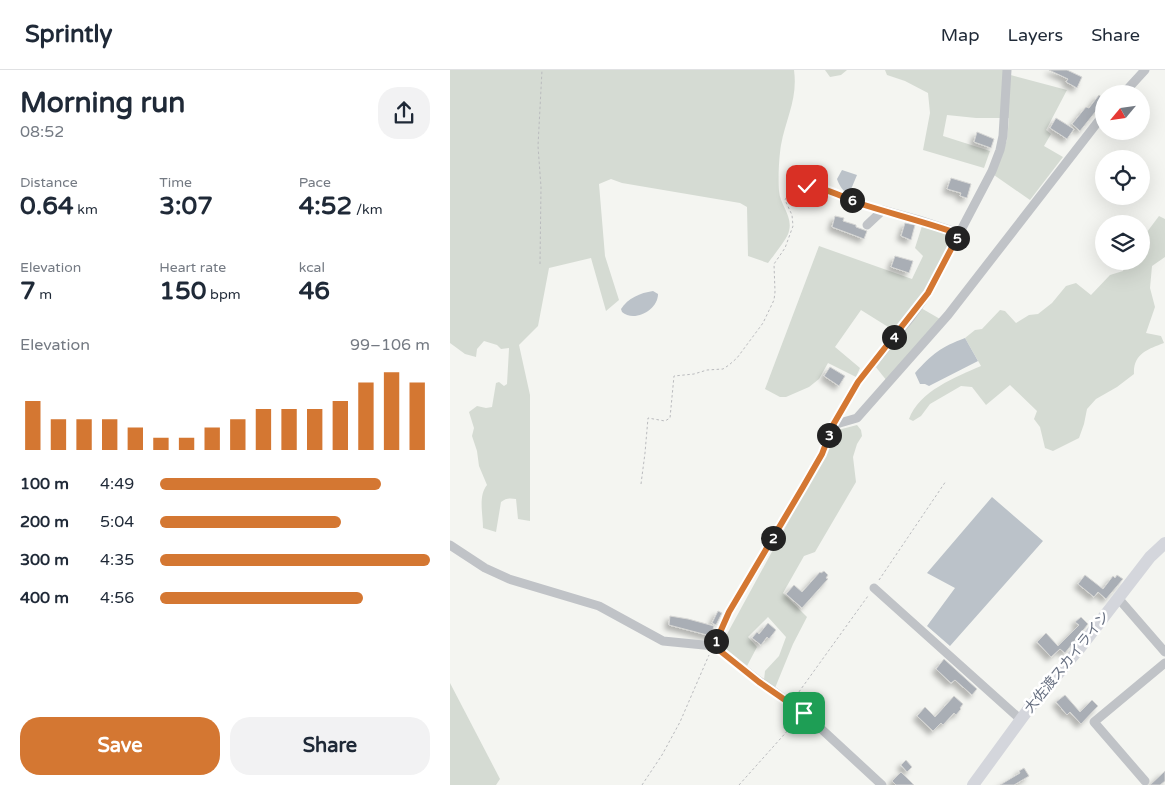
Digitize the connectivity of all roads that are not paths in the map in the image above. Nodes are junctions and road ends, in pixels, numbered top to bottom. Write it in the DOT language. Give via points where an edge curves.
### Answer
graph roads {
  1 [pos="1007,70"];
  2 [pos="1145,70"];
  3 [pos="1131,85"];
  4 [pos="1095,126"];
  5 [pos="867,225"];
  6 [pos="959,234"];
  7 [pos="833,425"];
  8 [pos="1165,543"];
  9 [pos="450,545"];
  10 [pos="874,588"];
  11 [pos="1118,598"];
  12 [pos="714,646"];
  13 [pos="1165,652"];
  14 [pos="1165,662"];
  15 [pos="1020,719"];
  16 [pos="1144,781"];
  17 [pos="882,785"];
  18 [pos="973,785"];
  1 -- 6 [label="street" via="1000,150"];
  2 -- 3 [label="street"];
  4 -- 7 [label="street" via="948,315 857,418"];
  5 -- 6 [label="street" via="883,210"];
  6 -- 7 [label="street" via="928,293 858,382"];
  7 -- 12 [label="street" via="822,454 729,612"];
  8 -- 11 [label="street, 大佐渡スカイライン"];
  9 -- 12 [label="street" via="509,579 599,606 663,641"];
  10 -- 15 [label="street"];
  11 -- 13 [label="street"];
  11 -- 15 [label="street, 大佐渡スカイライン"];
  12 -- 17 [label="street" via="804,713"];
  14 -- 16 [label="street" via="1094,722"];
  15 -- 18 [label="street, 大佐渡スカイライン"];
}
